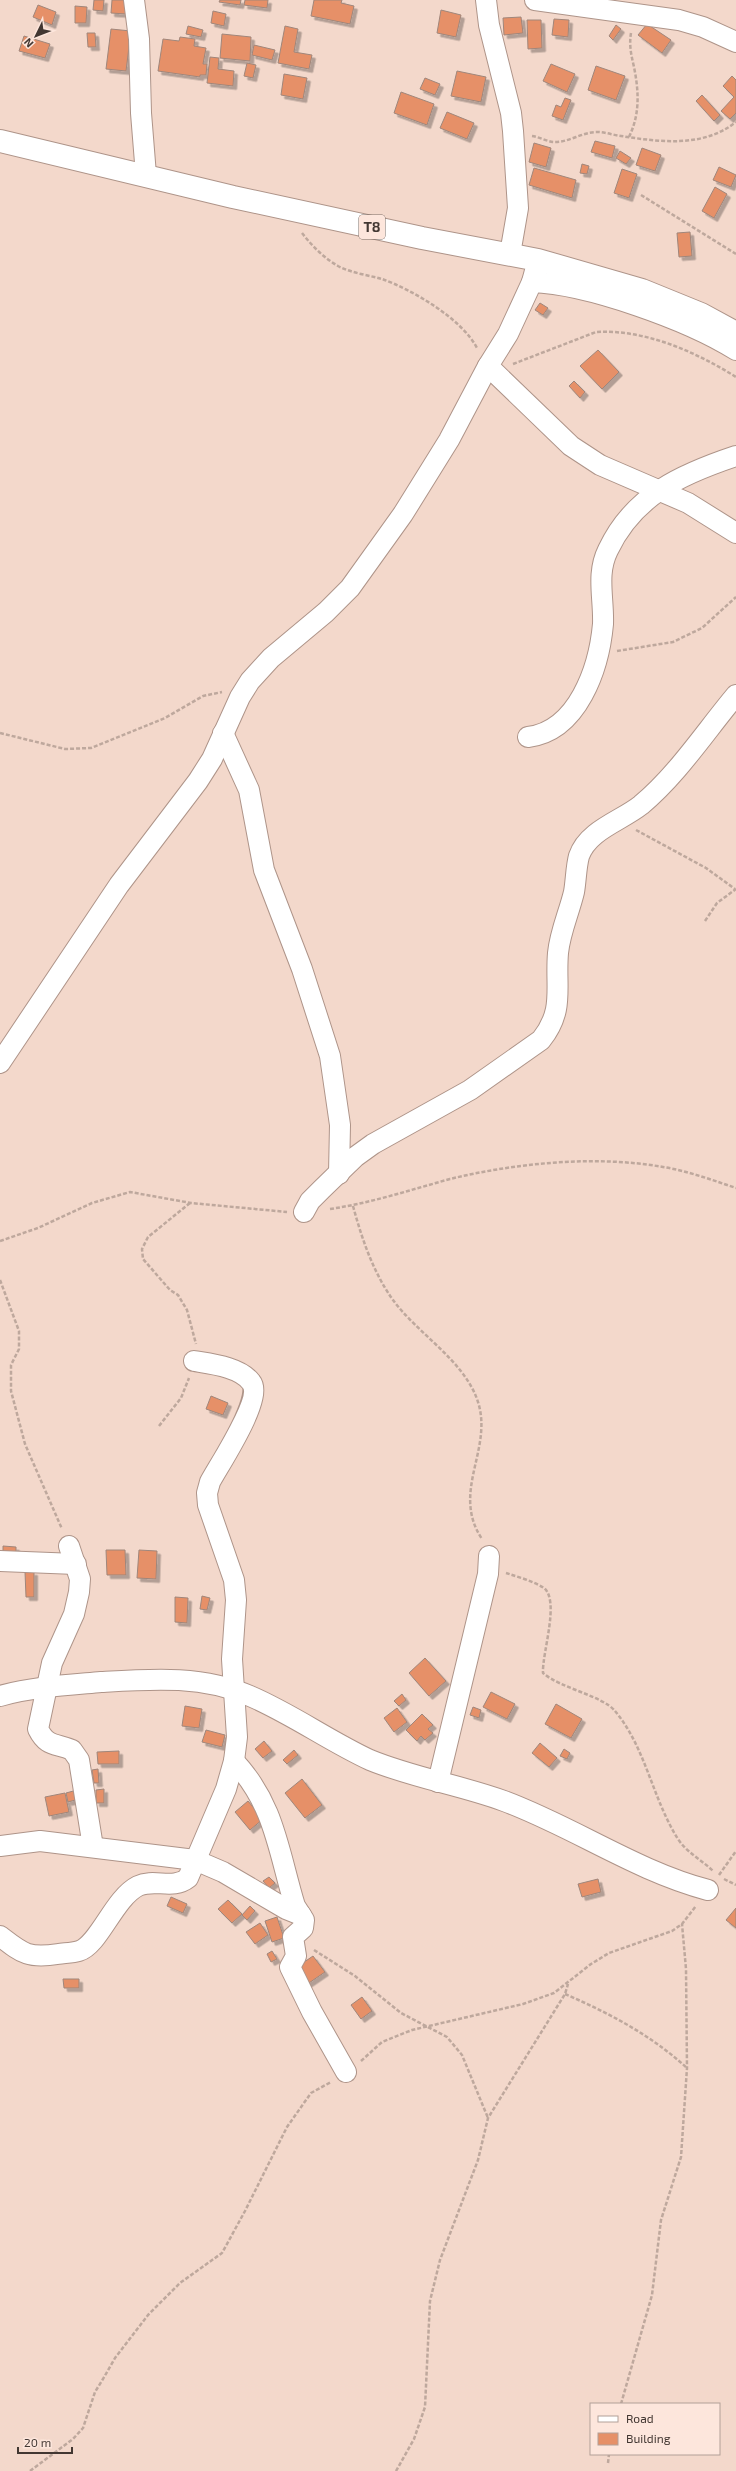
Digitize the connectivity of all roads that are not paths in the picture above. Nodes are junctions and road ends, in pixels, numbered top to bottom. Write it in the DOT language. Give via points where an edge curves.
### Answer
graph roads {
  1 [pos="134,0"];
  2 [pos="486,0"];
  3 [pos="535,0"];
  4 [pos="736,42"];
  5 [pos="0,141"];
  6 [pos="146,175"];
  7 [pos="510,254"];
  8 [pos="538,260"];
  9 [pos="532,282"];
  10 [pos="736,333"];
  11 [pos="736,350"];
  12 [pos="491,369"];
  13 [pos="736,456"];
  14 [pos="658,490"];
  15 [pos="736,533"];
  16 [pos="736,695"];
  17 [pos="223,733"];
  18 [pos="528,737"];
  19 [pos="0,1063"];
  20 [pos="339,1174"];
  21 [pos="304,1212"];
  22 [pos="194,1361"];
  23 [pos="489,1561"];
  24 [pos="0,1562"];
  25 [pos="47,1688"];
  26 [pos="233,1690"];
  27 [pos="0,1696"];
  28 [pos="234,1761"];
  29 [pos="438,1782"];
  30 [pos="0,1846"];
  31 [pos="93,1847"];
  32 [pos="195,1860"];
  33 [pos="713,1883"];
  34 [pos="301,1915"];
  35 [pos="0,1936"];
  36 [pos="346,2072"];
  1 -- 6 [label="street" via="139,39"];
  2 -- 7 [label="street" via="489,25 510,106 513,130 518,208"];
  3 -- 4 [label="street" via="679,20 703,27"];
  5 -- 6 [label="highway, T8"];
  6 -- 7 [label="highway, T8" via="233,197 422,238"];
  7 -- 8 [label="highway, T8"];
  8 -- 9 [label="street"];
  8 -- 10 [label="highway, T8" via="642,290 701,314"];
  9 -- 11 [label="street" via="562,285 629,304 674,320"];
  9 -- 12 [label="street"];
  12 -- 14 [label="street" via="571,446 600,465"];
  12 -- 17 [label="street" via="373,558 350,588 326,612 259,669 240,696"];
  13 -- 14 [label="street" via="710,465"];
  14 -- 15 [label="street" via="688,503"];
  14 -- 18 [label="street" via="637,509 608,549 601,569 603,624 598,654 593,673 572,713 547,732"];
  16 -- 20 [label="street" via="683,762 650,797 585,844 579,857 574,893 558,954 559,996 556,1015 541,1040 514,1061 441,1107 389,1134 355,1157"];
  17 -- 19 [label="street" via="212,759 198,781 119,885"];
  17 -- 20 [label="street" via="249,790 264,870 302,969 330,1056 340,1126"];
  20 -- 21 [label="street" via="310,1200"];
  22 -- 26 [label="street" via="213,1364 241,1375 252,1383 255,1393 244,1422 210,1482 207,1493 212,1516 234,1580 236,1600 232,1659"];
  23 -- 29 [label="street"];
  24 -- 25 [label="street" via="72,1555 80,1579 74,1614 59,1645"];
  25 -- 26 [label="street" via="155,1678 180,1679"];
  25 -- 27 [label="street"];
  25 -- 31 [label="street" via="38,1729 43,1740 72,1750 79,1760"];
  26 -- 28 [label="street" via="237,1737"];
  26 -- 29 [label="street" via="250,1695 335,1744 393,1769"];
  28 -- 32 [label="street" via="217,1811"];
  28 -- 34 [label="street" via="250,1777 265,1802 295,1906"];
  29 -- 33 [label="street" via="504,1801 654,1872"];
  30 -- 31 [label="street" via="40,1841"];
  31 -- 32 [label="street"];
  32 -- 34 [label="street" via="223,1872"];
  32 -- 35 [label="street" via="190,1875 184,1881 176,1884 144,1884 132,1891 108,1917 92,1941 79,1951 40,1957 26,1955"];
  34 -- 36 [label="street" via="304,1924 292,1940 296,1956 290,1967"];
}
